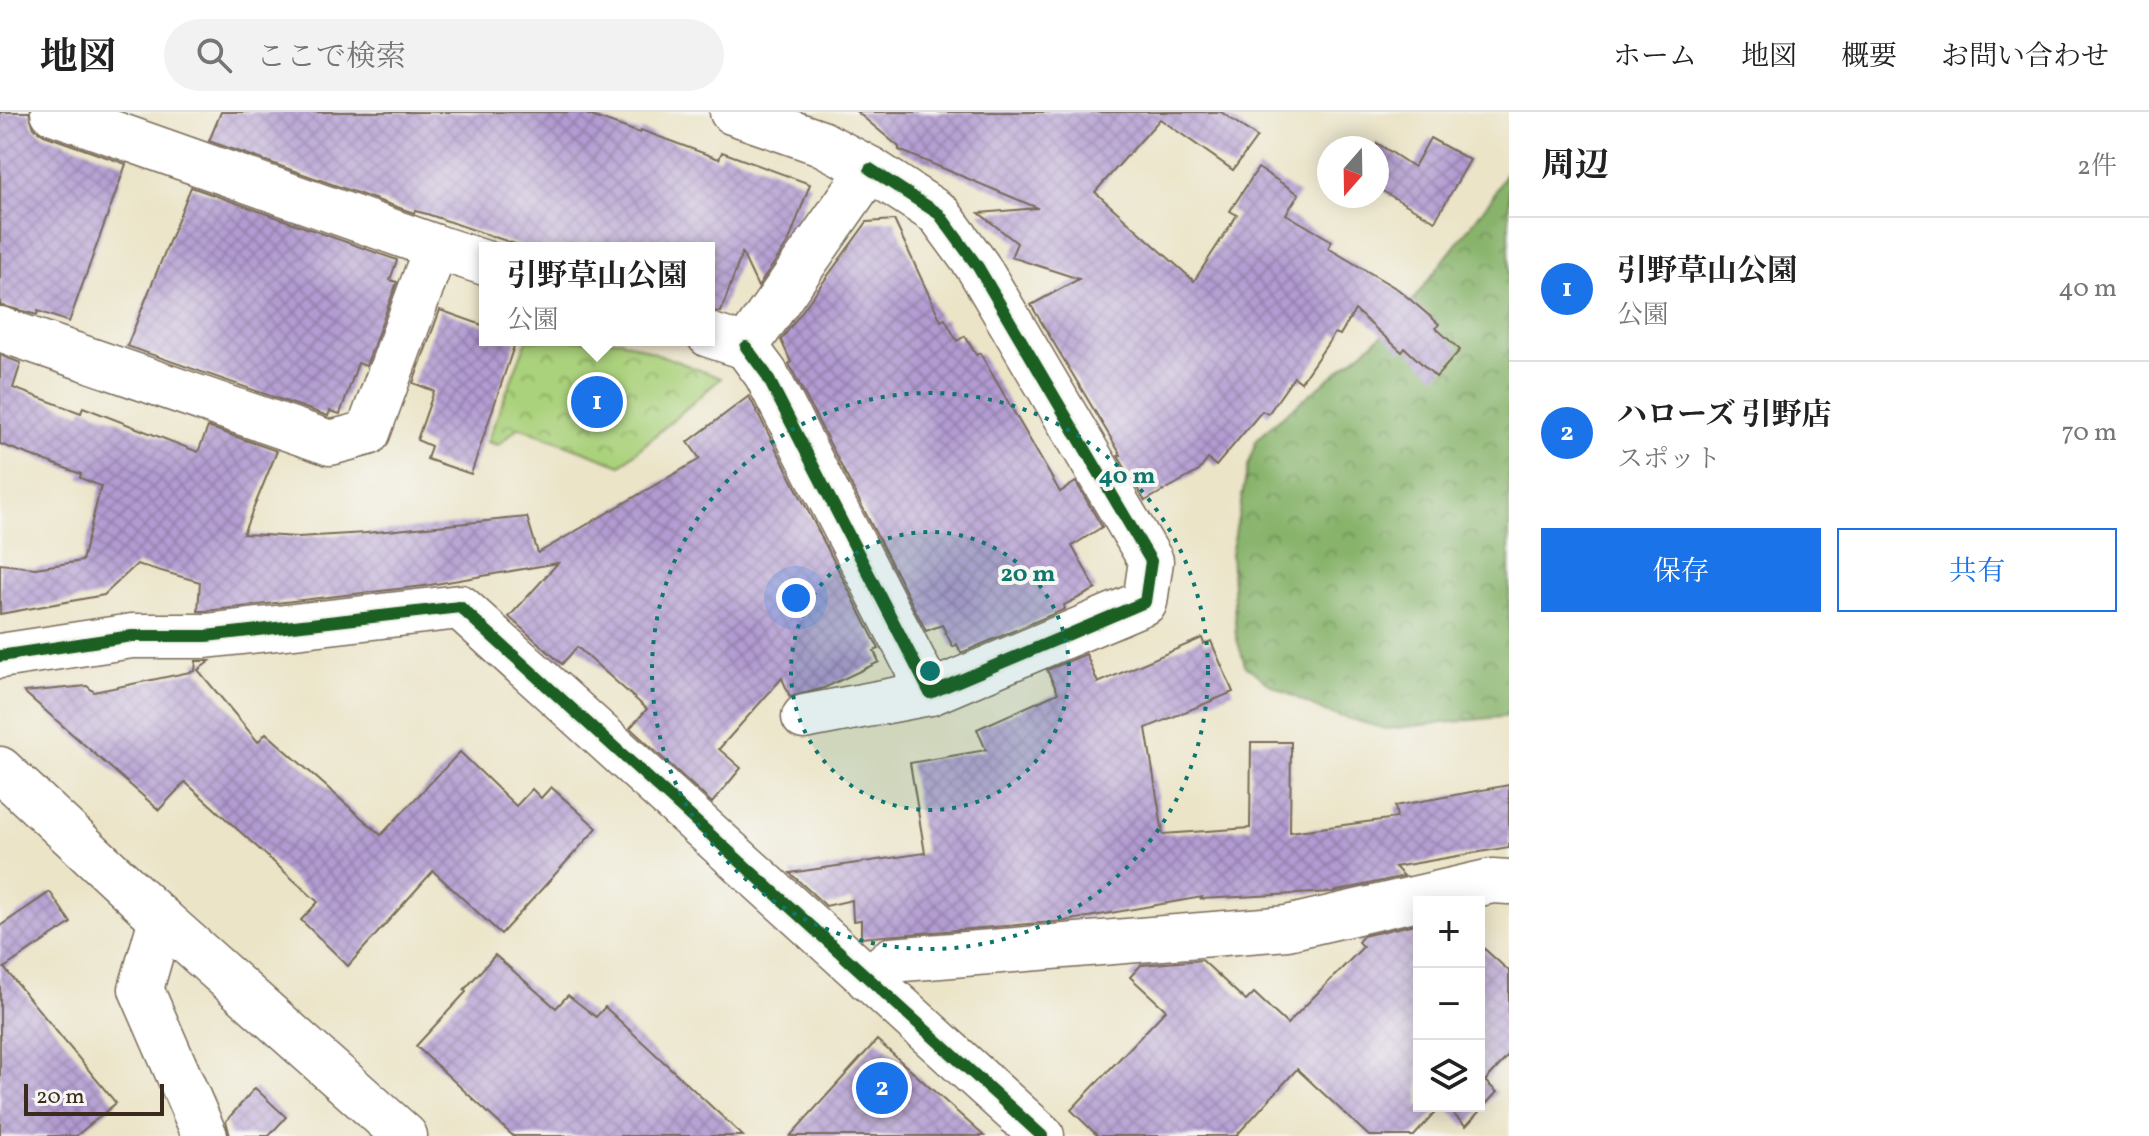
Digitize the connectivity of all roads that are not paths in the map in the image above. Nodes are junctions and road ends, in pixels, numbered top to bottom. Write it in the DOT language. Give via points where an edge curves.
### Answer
graph roads {
  1 [pos="53,112"];
  2 [pos="732,112"];
  3 [pos="870,169"];
  4 [pos="436,247"];
  5 [pos="479,261"];
  6 [pos="0,329"];
  7 [pos="727,341"];
  8 [pos="0,656"];
  9 [pos="930,693"];
  10 [pos="804,717"];
  11 [pos="0,769"];
  12 [pos="1509,882"];
  13 [pos="161,919"];
  14 [pos="868,979"];
  15 [pos="205,1136"];
  16 [pos="405,1136"];
  17 [pos="1042,1136"];
  1 -- 4 [label="street"];
  2 -- 3 [label="street" via="821,143"];
  3 -- 7 [label="street"];
  3 -- 9 [label="street" via="939,214 978,267 1151,561 1145,602"];
  4 -- 5 [label="street"];
  4 -- 6 [label="street" via="368,433 330,443"];
  7 -- 9 [label="street" via="766,374"];
  8 -- 14 [label="street" via="132,636 206,636 460,607"];
  9 -- 10 [label="street"];
  11 -- 13 [label="street"];
  12 -- 14 [label="street" via="1492,881 1287,928 891,960"];
  13 -- 15 [label="street" via="141,989"];
  13 -- 16 [label="street"];
  14 -- 17 [label="street"];
}
